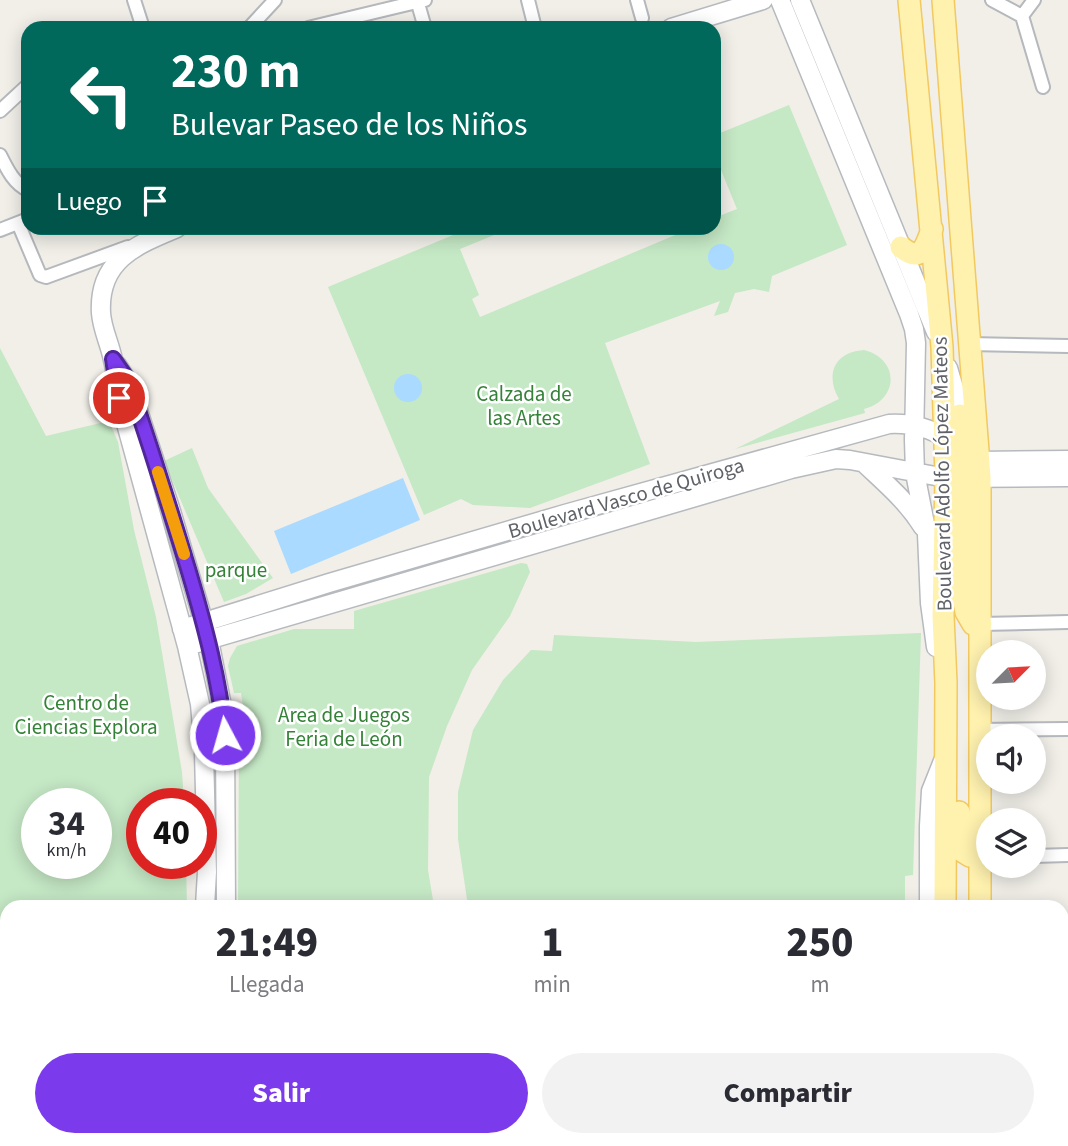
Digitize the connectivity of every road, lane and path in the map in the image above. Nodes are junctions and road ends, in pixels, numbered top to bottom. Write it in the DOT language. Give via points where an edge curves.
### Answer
graph roads {
  1 [pos="275,0"];
  2 [pos="528,0"];
  3 [pos="637,0"];
  4 [pos="763,0"];
  5 [pos="780,0"];
  6 [pos="800,0"];
  7 [pos="909,0"];
  8 [pos="943,0"];
  9 [pos="992,0"];
  10 [pos="1034,0"];
  11 [pos="420,1"];
  12 [pos="138,3"];
  13 [pos="1022,16"];
  14 [pos="642,18"];
  15 [pos="142,21"];
  16 [pos="256,21"];
  17 [pos="337,21"];
  18 [pos="424,21"];
  19 [pos="533,21"];
  20 [pos="694,21"];
  21 [pos="1043,87"];
  22 [pos="21,92"];
  23 [pos="0,111"];
  24 [pos="0,155"];
  25 [pos="21,187"];
  26 [pos="21,222"];
  27 [pos="932,229"];
  28 [pos="0,230"];
  29 [pos="27,235"];
  30 [pos="160,235"];
  31 [pos="141,243"];
  32 [pos="901,247"];
  33 [pos="969,344"];
  34 [pos="1068,346"];
  35 [pos="943,347"];
  36 [pos="113,359"];
  37 [pos="960,415"];
  38 [pos="915,426"];
  39 [pos="1068,460"];
  40 [pos="864,463"];
  41 [pos="962,464"];
  42 [pos="915,473"];
  43 [pos="1068,477"];
  44 [pos="927,534"];
  45 [pos="943,616"];
  46 [pos="203,621"];
  47 [pos="1068,622"];
  48 [pos="981,624"];
  49 [pos="182,629"];
  50 [pos="209,640"];
  51 [pos="187,646"];
  52 [pos="946,683"];
  53 [pos="979,724"];
  54 [pos="1046,729"];
  55 [pos="1068,729"];
  56 [pos="945,755"];
  57 [pos="1068,855"];
  58 [pos="976,856"];
  59 [pos="1046,856"];
  60 [pos="982,878"];
  61 [pos="205,900"];
  62 [pos="226,900"];
  63 [pos="929,900"];
  64 [pos="945,900"];
  65 [pos="980,900"];
  1 -- 16 [label="street"];
  2 -- 19 [label="street"];
  3 -- 14 [label="street"];
  4 -- 20 [label="street"];
  5 -- 38 [label="street" via="914,329"];
  6 -- 32 [label="street"];
  7 -- 27 [label="main road, Boulevard Adolfo López Mateos"];
  8 -- 33 [label="main road, Boulevard Adolfo López Mateos"];
  9 -- 13 [label="street"];
  10 -- 13 [label="street"];
  11 -- 17 [label="street"];
  11 -- 18 [label="street"];
  12 -- 15 [label="street"];
  13 -- 21 [label="street"];
  22 -- 23 [label="street"];
  24 -- 25 [label="street"];
  26 -- 28 [label="street"];
  27 -- 32 [label="main road" via="926,246 916,254"];
  27 -- 35 [label="main road, Boulevard Adolfo López Mateos"];
  29 -- 31 [label="street" via="40,275 46,277"];
  30 -- 31 [label="street"];
  31 -- 36 [label="street" via="117,260 103,289 104,333"];
  32 -- 35 [label="street"];
  33 -- 34 [label="street"];
  33 -- 41 [label="main road, Boulevard Adolfo López Mateos"];
  35 -- 37 [label="street"];
  35 -- 41 [label="main road, Boulevard Adolfo López Mateos"];
  36 -- 46 [label="street" via="132,392"];
  36 -- 49 [label="street" via="119,398"];
  37 -- 41 [label="main road"];
  38 -- 41 [label="street, Boulevard Vasco de Quiroga"];
  38 -- 42 [label="street"];
  38 -- 46 [label="street, Boulevard Vasco de Quiroga" via="889,425 842,436"];
  39 -- 41 [label="street, Boulevard Vasco de Quiroga"];
  40 -- 42 [label="street, Boulevard Vasco de Quiroga"];
  40 -- 44 [label="street" via="916,515"];
  40 -- 50 [label="street, Boulevard Vasco de Quiroga" via="836,459 791,469"];
  41 -- 42 [label="street, Boulevard Vasco de Quiroga"];
  41 -- 43 [label="street, Boulevard Vasco de Quiroga"];
  41 -- 45 [label="main road, Boulevard Adolfo López Mateos"];
  41 -- 48 [label="main road, Boulevard Adolfo López Mateos"];
  42 -- 44 [label="street"];
  44 -- 52 [label="street" via="930,603"];
  45 -- 52 [label="main road, Boulevard Adolfo López Mateos"];
  45 -- 58 [label="main road" via="958,688 959,841 962,851"];
  46 -- 49 [label="street, Boulevard Vasco de Quiroga"];
  46 -- 50 [label="street"];
  47 -- 48 [label="street"];
  48 -- 53 [label="main road, Boulevard Adolfo López Mateos"];
  49 -- 51 [label="street"];
  50 -- 51 [label="street, Boulevard Vasco de Quiroga"];
  50 -- 62 [label="street" via="225,735"];
  51 -- 61 [label="street" via="204,752"];
  52 -- 56 [label="main road, Boulevard Adolfo López Mateos"];
  54 -- 55 [label="street"];
  56 -- 63 [label="street" via="931,791"];
  56 -- 64 [label="main road, Boulevard Adolfo López Mateos"];
  57 -- 59 [label="street"];
  60 -- 65 [label="main road, Boulevard Adolfo López Mateos"];
}
